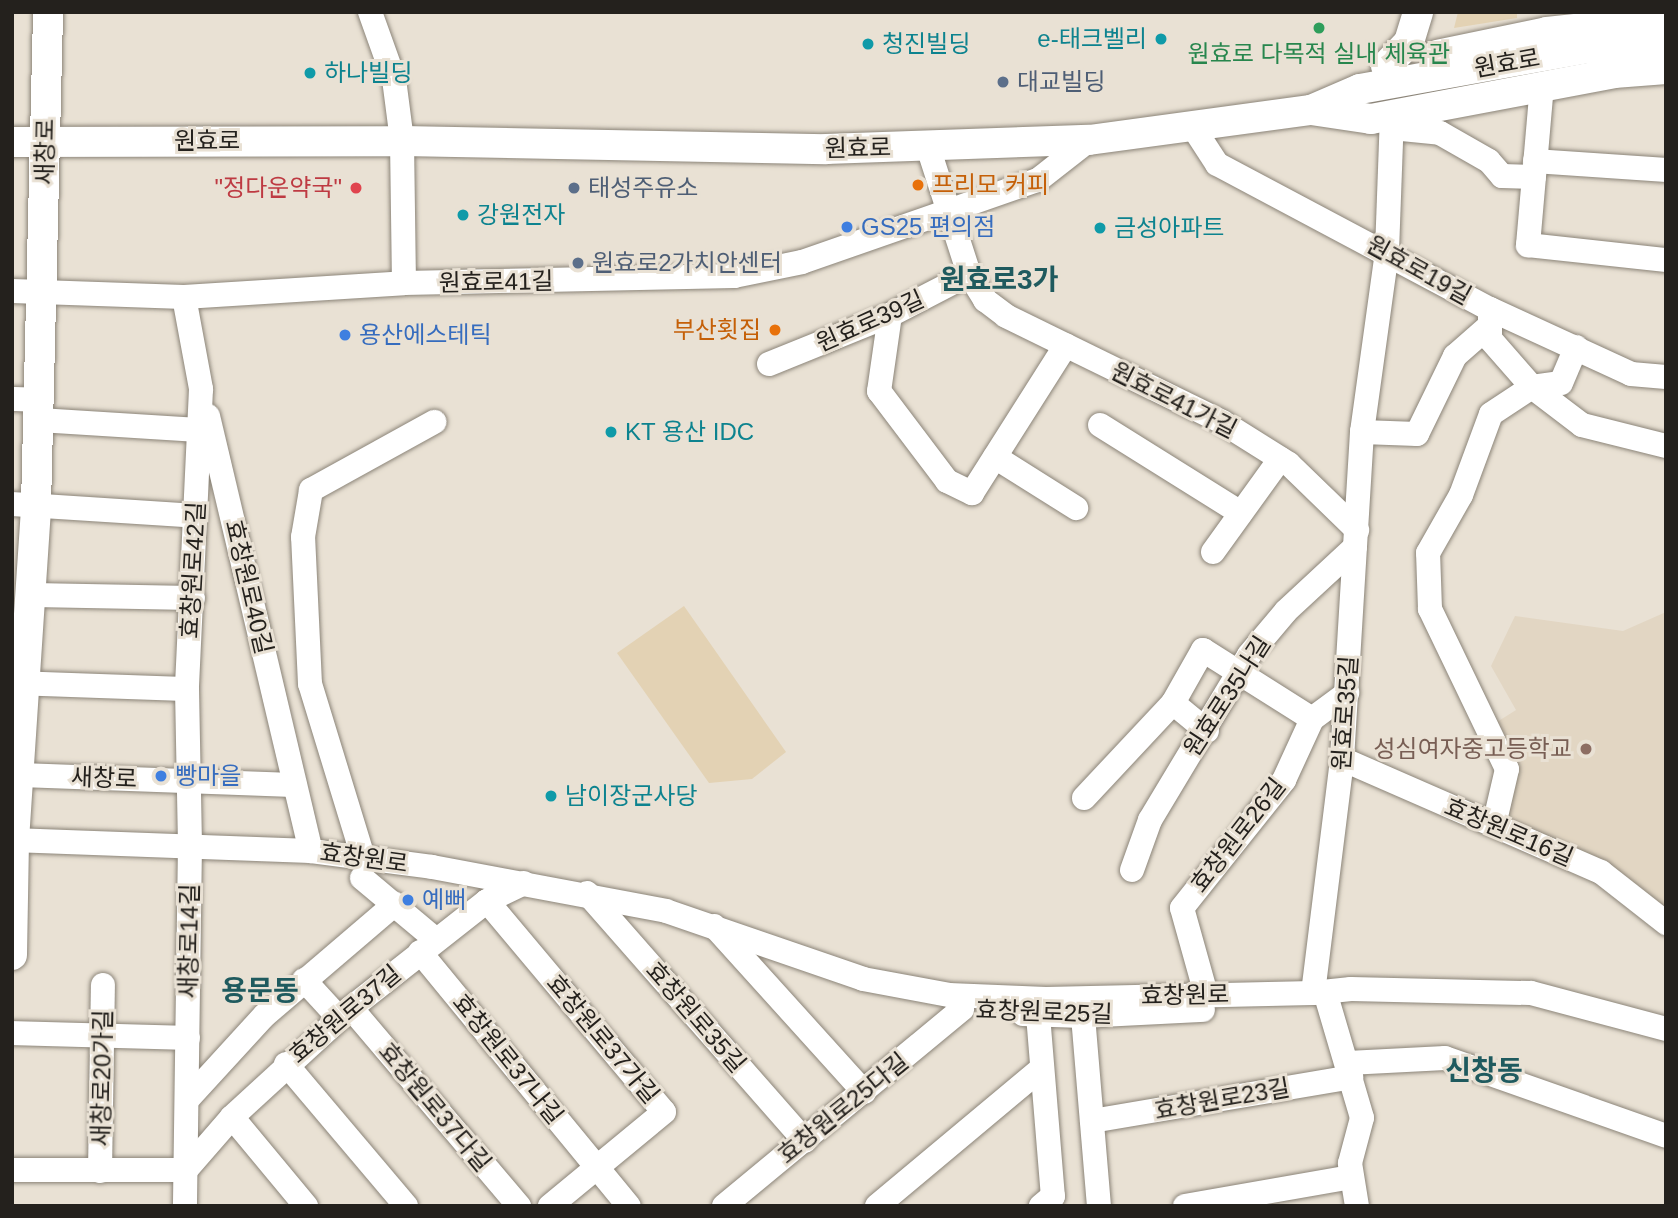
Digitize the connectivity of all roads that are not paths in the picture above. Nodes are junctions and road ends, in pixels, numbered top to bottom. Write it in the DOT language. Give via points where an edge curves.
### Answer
graph roads {
  1 [pos="48,12"];
  2 [pos="370,12"];
  3 [pos="1419,12"];
  4 [pos="1536,12"];
  5 [pos="1666,19"];
  6 [pos="1560,30"];
  7 [pos="1666,40"];
  8 [pos="1590,55"];
  9 [pos="1666,55"];
  10 [pos="1386,66"];
  11 [pos="1666,69"];
  12 [pos="1542,85"];
  13 [pos="1311,110"];
  14 [pos="1392,121"];
  15 [pos="1193,127"];
  16 [pos="1089,140"];
  17 [pos="45,141"];
  18 [pos="402,141"];
  19 [pos="12,142"];
  20 [pos="928,147"];
  21 [pos="1534,169"];
  22 [pos="1666,170"];
  23 [pos="948,214"];
  24 [pos="1387,251"];
  25 [pos="1666,260"];
  26 [pos="970,274"];
  27 [pos="404,283"];
  28 [pos="12,291"];
  29 [pos="42,293"];
  30 [pos="184,297"];
  31 [pos="890,315"];
  32 [pos="1489,318"];
  33 [pos="1066,345"];
  34 [pos="1576,347"];
  35 [pos="769,364"];
  36 [pos="1666,377"];
  37 [pos="1532,387"];
  38 [pos="201,388"];
  39 [pos="30,406"];
  40 [pos="435,422"];
  41 [pos="1100,425"];
  42 [pos="200,430"];
  43 [pos="1362,432"];
  44 [pos="1666,446"];
  45 [pos="995,457"];
  46 [pos="1280,459"];
  47 [pos="24,505"];
  48 [pos="1076,508"];
  49 [pos="1241,513"];
  50 [pos="196,516"];
  51 [pos="1356,539"];
  52 [pos="1213,552"];
  53 [pos="32,595"];
  54 [pos="193,598"];
  55 [pos="1238,672"];
  56 [pos="19,684"];
  57 [pos="187,689"];
  58 [pos="1347,693"];
  59 [pos="1173,703"];
  60 [pos="1312,719"];
  61 [pos="1208,731"];
  62 [pos="1342,759"];
  63 [pos="19,775"];
  64 [pos="189,782"];
  65 [pos="295,785"];
  66 [pos="1084,798"];
  67 [pos="1494,825"];
  68 [pos="13,840"];
  69 [pos="190,844"];
  70 [pos="311,851"];
  71 [pos="363,868"];
  72 [pos="1132,870"];
  73 [pos="524,883"];
  74 [pos="587,893"];
  75 [pos="487,901"];
  76 [pos="395,904"];
  77 [pos="711,923"];
  78 [pos="1666,923"];
  79 [pos="427,945"];
  80 [pos="12,955"];
  81 [pos="863,979"];
  82 [pos="304,980"];
  83 [pos="103,985"];
  84 [pos="1319,992"];
  85 [pos="1206,994"];
  86 [pos="962,1009"];
  87 [pos="345,1013"];
  88 [pos="1038,1015"];
  89 [pos="1083,1016"];
  90 [pos="1666,1029"];
  91 [pos="12,1033"];
  92 [pos="102,1037"];
  93 [pos="188,1038"];
  94 [pos="286,1064"];
  95 [pos="1042,1068"];
  96 [pos="1350,1070"];
  97 [pos="864,1093"];
  98 [pos="187,1100"];
  99 [pos="232,1116"];
  100 [pos="1092,1121"];
  101 [pos="1666,1136"];
  102 [pos="804,1141"];
  103 [pos="597,1167"];
  104 [pos="12,1170"];
  105 [pos="186,1170"];
  106 [pos="100,1171"];
  107 [pos="1352,1177"];
  108 [pos="185,1206"];
  109 [pos="306,1206"];
  110 [pos="406,1206"];
  111 [pos="519,1206"];
  112 [pos="550,1206"];
  113 [pos="629,1206"];
  114 [pos="724,1206"];
  115 [pos="877,1206"];
  116 [pos="1041,1206"];
  117 [pos="1099,1206"];
  118 [pos="1185,1206"];
  119 [pos="1357,1206"];
  1 -- 17 [label="main road, 새창로"];
  2 -- 18 [label="street" via="394,79"];
  3 -- 10 [label="main road" via="1409,42"];
  4 -- 6 [label="main road"];
  5 -- 6 [label="main road, 원효로"];
  6 -- 10 [label="main road, 원효로"];
  7 -- 8 [label="main road, 원효로"];
  8 -- 9 [label="main road"];
  8 -- 13 [label="main road, 원효로" via="1360,89"];
  10 -- 13 [label="main road, 원효로" via="1360,72"];
  11 -- 12 [label="main road, 원효로"];
  12 -- 14 [label="main road, 원효로"];
  12 -- 21 [label="street, 원효로"];
  13 -- 14 [label="main road, 원효로"];
  13 -- 15 [label="main road, 원효로"];
  14 -- 21 [label="street" via="1440,133 1489,161 1502,176"];
  14 -- 24 [label="street, 원효로35길"];
  15 -- 16 [label="main road, 원효로"];
  15 -- 24 [label="street, 원효로19길" via="1217,164"];
  16 -- 20 [label="main road, 원효로"];
  16 -- 23 [label="street, 원효로41길" via="1038,180"];
  17 -- 18 [label="main road, 원효로"];
  17 -- 19 [label="main road, 원효로"];
  17 -- 29 [label="main road, 새창로"];
  18 -- 20 [label="main road, 원효로"];
  18 -- 27 [label="street"];
  20 -- 23 [label="street, 원효로41가길"];
  21 -- 22 [label="street"];
  21 -- 25 [label="street, 원효로" via="1528,245"];
  23 -- 26 [label="street, 원효로41가길"];
  23 -- 27 [label="street, 원효로41길" via="802,262 734,276"];
  24 -- 32 [label="street, 원효로19길"];
  24 -- 43 [label="street, 원효로35길"];
  26 -- 31 [label="street, 원효로39길"];
  26 -- 33 [label="street, 원효로41가길" via="985,300 1006,316"];
  27 -- 30 [label="street, 원효로41길"];
  28 -- 29 [label="street"];
  29 -- 30 [label="street, 원효로41길"];
  29 -- 39 [label="main road, 새창로"];
  30 -- 38 [label="street, 효창원로42길"];
  31 -- 35 [label="street, 원효로39길"];
  31 -- 45 [label="street" via="879,391 947,481 972,493"];
  32 -- 34 [label="street, 원효로19길"];
  32 -- 37 [label="street" via="1490,339"];
  32 -- 43 [label="street" via="1455,356 1417,434"];
  33 -- 45 [label="street"];
  33 -- 46 [label="street, 원효로41가길" via="1222,422"];
  34 -- 36 [label="street, 원효로19길" via="1632,373"];
  34 -- 37 [label="street" via="1561,383"];
  37 -- 44 [label="street" via="1581,425"];
  37 -- 67 [label="street" via="1491,414 1461,495 1428,553 1430,609 1507,769"];
  38 -- 42 [label="street, 효창원로42길"];
  38 -- 65 [label="street, 효창원로40길"];
  39 -- 42 [label="street"];
  39 -- 47 [label="main road, 새창로"];
  40 -- 71 [label="street" via="311,490 303,537 310,684"];
  41 -- 49 [label="street"];
  42 -- 50 [label="street, 효창원로42길"];
  43 -- 51 [label="street, 원효로35길"];
  45 -- 48 [label="street"];
  46 -- 49 [label="street"];
  46 -- 51 [label="street, 원효로41가길"];
  47 -- 50 [label="street"];
  47 -- 53 [label="main road, 새창로"];
  49 -- 52 [label="street"];
  50 -- 54 [label="street, 효창원로42길"];
  51 -- 55 [label="street, 원효로35나길" via="1286,611"];
  51 -- 58 [label="street, 원효로35길"];
  53 -- 54 [label="street"];
  53 -- 56 [label="main road, 새창로"];
  54 -- 57 [label="street, 효창원로42길"];
  55 -- 59 [label="street" via="1203,650"];
  55 -- 60 [label="street"];
  55 -- 61 [label="street, 원효로35나길"];
  56 -- 57 [label="street"];
  56 -- 63 [label="main road, 새창로"];
  57 -- 64 [label="street, 효창원로42길"];
  58 -- 60 [label="street, 효창원로26길"];
  58 -- 62 [label="street, 원효로35길"];
  59 -- 61 [label="street"];
  59 -- 66 [label="street"];
  60 -- 85 [label="street, 효창원로26길" via="1284,780 1182,908"];
  61 -- 72 [label="street, 원효로35나길" via="1177,772 1150,820"];
  62 -- 67 [label="street, 효창원로16길"];
  62 -- 84 [label="street, 원효로35길"];
  63 -- 64 [label="street, 새창로"];
  63 -- 68 [label="main road, 새창로"];
  64 -- 65 [label="street"];
  64 -- 69 [label="street, 효창원로42길"];
  65 -- 70 [label="street, 효창원로40길"];
  67 -- 78 [label="street, 효창원로16길" via="1601,872"];
  68 -- 69 [label="street, 효창원로"];
  68 -- 80 [label="main road, 새창로"];
  69 -- 70 [label="street, 효창원로"];
  69 -- 93 [label="street, 새창로14길"];
  70 -- 71 [label="street, 효창원로"];
  71 -- 73 [label="street, 효창원로"];
  71 -- 76 [label="street, 효창원로37나길"];
  73 -- 74 [label="street, 효창원로"];
  73 -- 75 [label="street, 효창원로37길"];
  74 -- 77 [label="street, 효창원로"];
  74 -- 102 [label="street, 효창원로35길"];
  75 -- 79 [label="street, 효창원로37길"];
  75 -- 103 [label="street, 효창원로37가길" via="664,1112"];
  76 -- 79 [label="street, 효창원로37나길"];
  76 -- 82 [label="street"];
  77 -- 81 [label="street, 효창원로"];
  77 -- 97 [label="street"];
  79 -- 87 [label="street, 효창원로37길"];
  79 -- 103 [label="street, 효창원로37나길"];
  81 -- 85 [label="street, 효창원로" via="949,995 1046,999"];
  81 -- 86 [label="street, 효창원로25길" via="886,996"];
  82 -- 87 [label="street, 효창원로37다길"];
  82 -- 98 [label="street"];
  83 -- 92 [label="street, 새창로20가길"];
  84 -- 85 [label="street, 효창원로"];
  84 -- 89 [label="street, 효창원로25길" via="1293,1006"];
  84 -- 90 [label="street, 효창원로" via="1531,993"];
  84 -- 96 [label="street"];
  86 -- 88 [label="street, 효창원로25길"];
  86 -- 97 [label="street, 효창원로25다길"];
  87 -- 94 [label="street, 효창원로37길"];
  87 -- 111 [label="street, 효창원로37다길"];
  88 -- 89 [label="street, 효창원로25길"];
  88 -- 95 [label="street"];
  89 -- 100 [label="street"];
  91 -- 92 [label="street"];
  92 -- 93 [label="street"];
  92 -- 106 [label="street, 새창로20가길"];
  93 -- 98 [label="street, 새창로14길"];
  94 -- 99 [label="street, 효창원로37길"];
  94 -- 110 [label="street"];
  95 -- 115 [label="street"];
  95 -- 116 [label="street" via="1053,1196"];
  96 -- 100 [label="street, 효창원로23길"];
  96 -- 101 [label="street, 효창원로23길" via="1445,1058"];
  96 -- 107 [label="street" via="1362,1118 1350,1163"];
  97 -- 102 [label="street, 효창원로25다길"];
  98 -- 105 [label="street, 새창로14길"];
  99 -- 105 [label="street, 효창원로37길"];
  99 -- 109 [label="street"];
  100 -- 117 [label="street"];
  102 -- 114 [label="street, 효창원로25다길"];
  103 -- 112 [label="street"];
  103 -- 113 [label="street, 효창원로37나길"];
  104 -- 106 [label="street"];
  105 -- 106 [label="street"];
  105 -- 108 [label="street, 새창로14길"];
  107 -- 118 [label="street"];
  107 -- 119 [label="street"];
}
